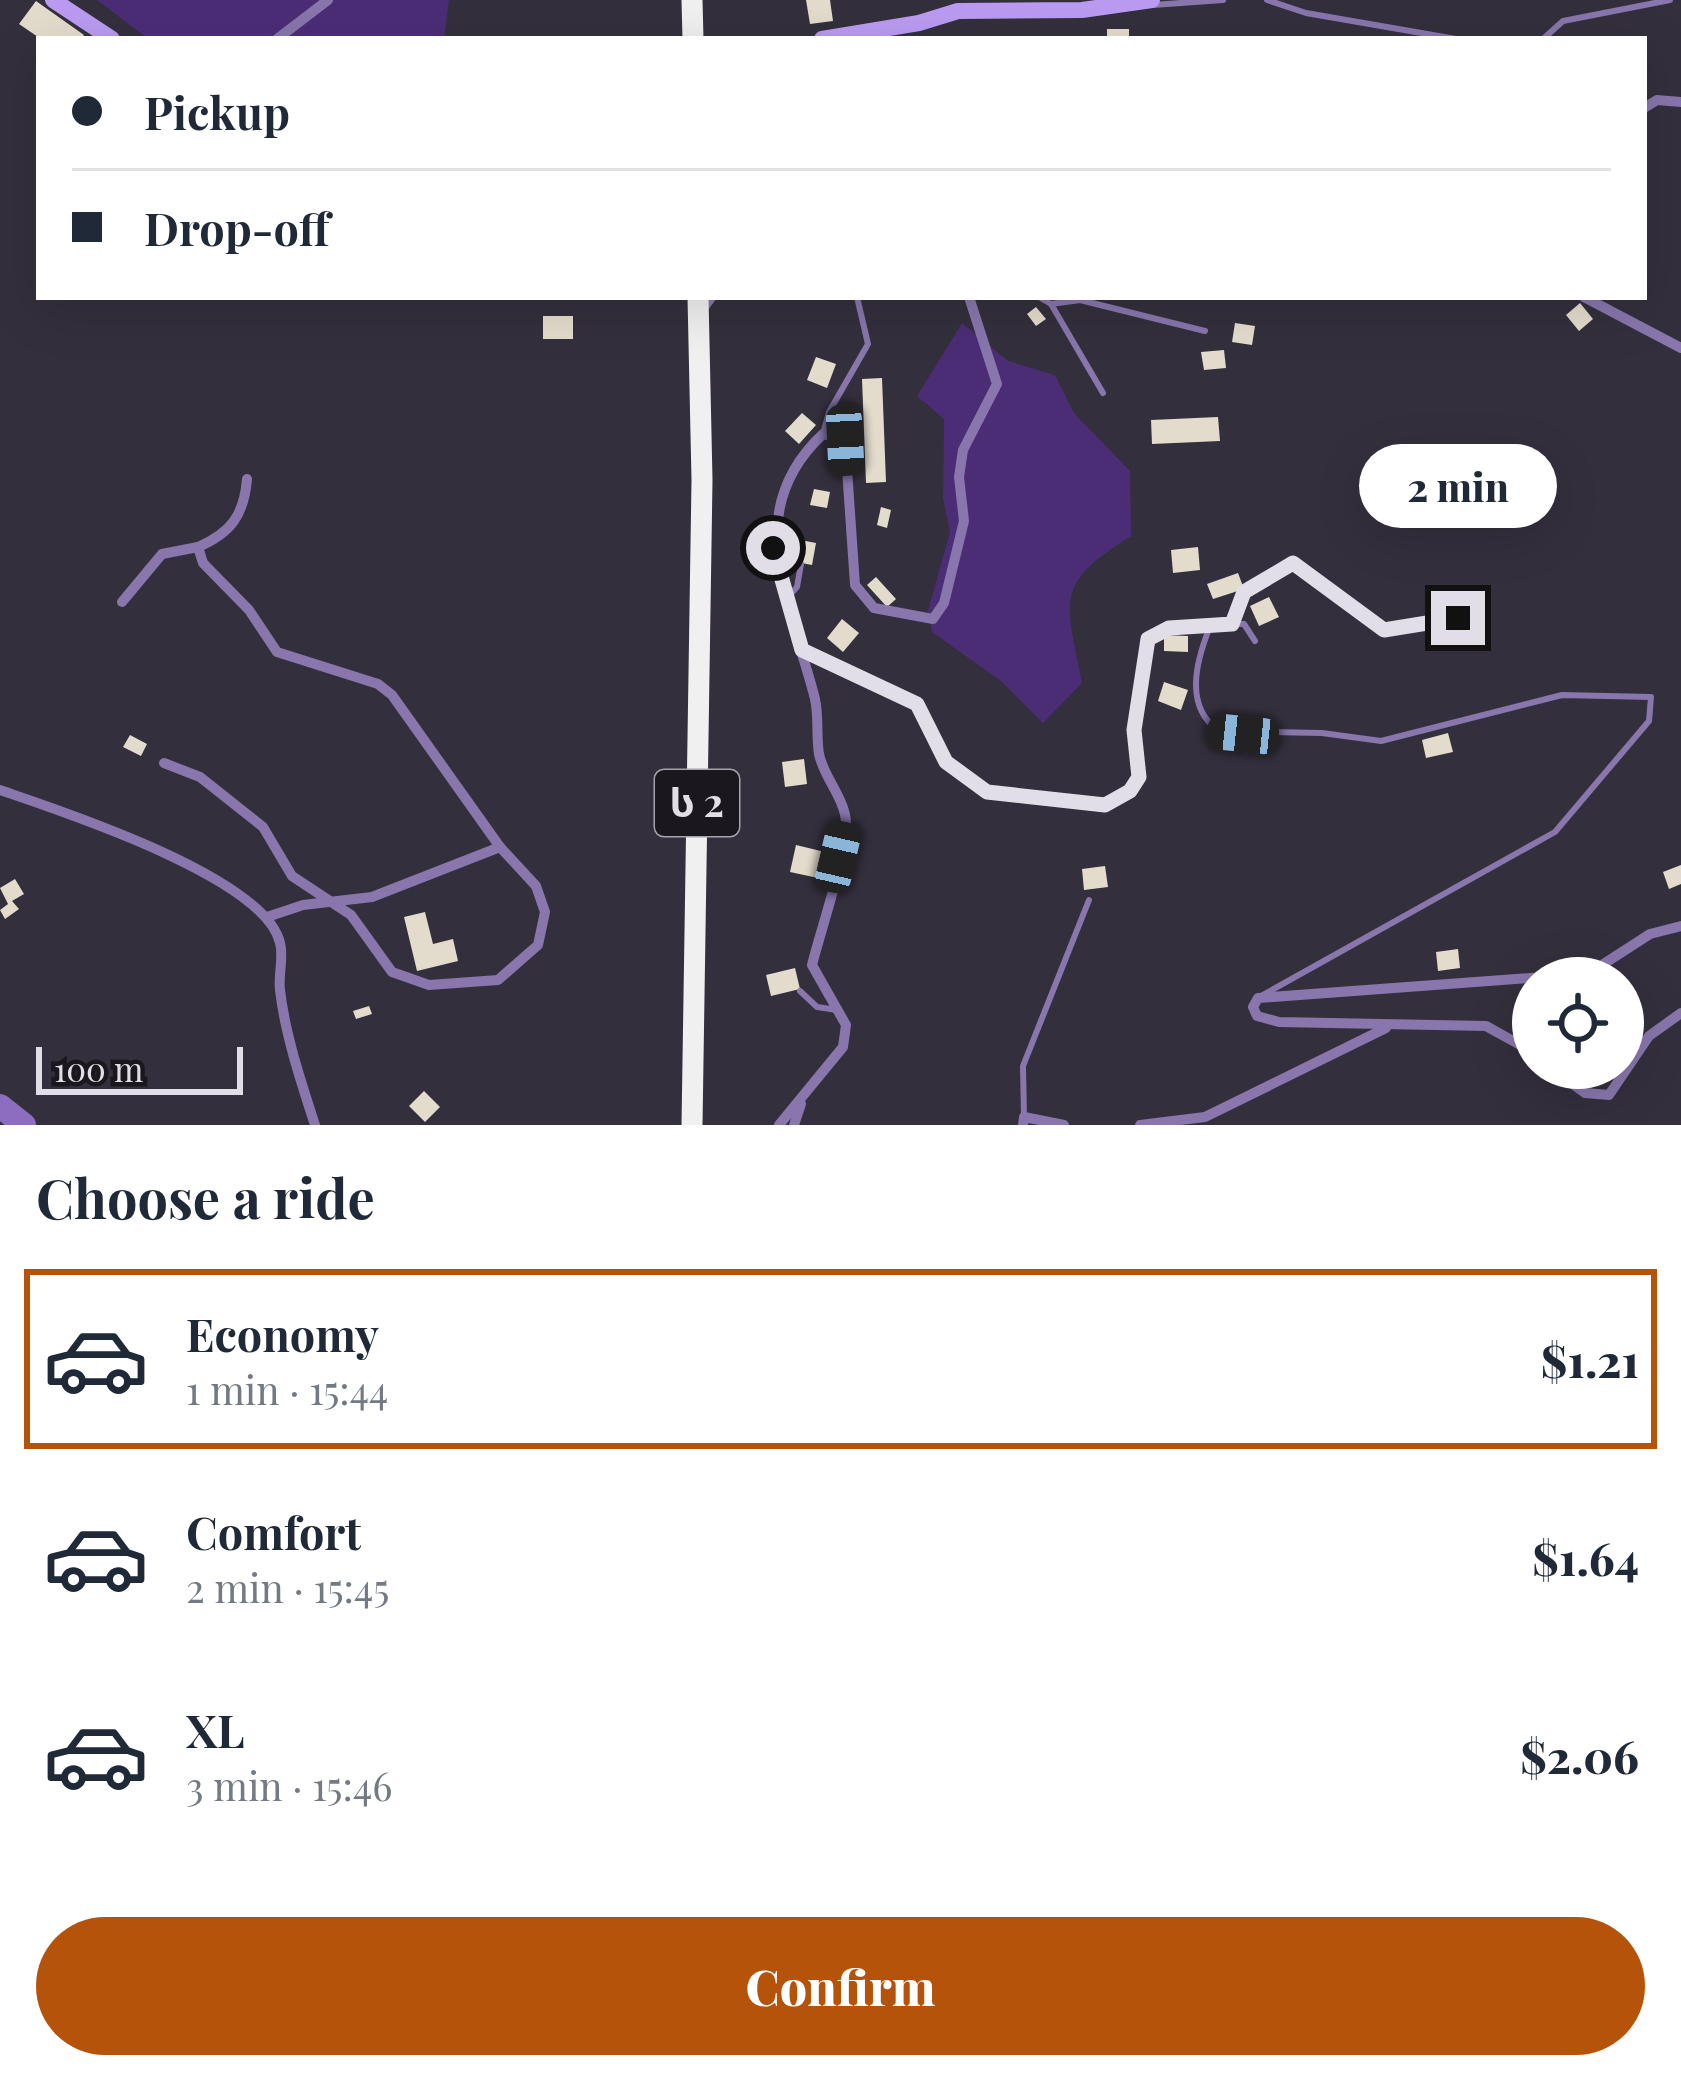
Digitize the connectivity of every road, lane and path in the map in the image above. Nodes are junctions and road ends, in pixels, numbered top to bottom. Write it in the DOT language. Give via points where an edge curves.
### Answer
graph roads {
  1 [pos="53,0"];
  2 [pos="328,0"];
  3 [pos="692,0"];
  4 [pos="1223,0"];
  5 [pos="1267,0"];
  6 [pos="1670,0"];
  7 [pos="1148,3"];
  8 [pos="963,5"];
  9 [pos="881,34"];
  10 [pos="107,36"];
  11 [pos="281,36"];
  12 [pos="693,36"];
  13 [pos="1439,36"];
  14 [pos="1546,36"];
  15 [pos="1681,102"];
  16 [pos="1647,106"];
  17 [pos="858,300"];
  18 [pos="970,300"];
  19 [pos="1044,300"];
  20 [pos="1074,300"];
  21 [pos="1084,300"];
  22 [pos="1590,300"];
  23 [pos="1051,304"];
  24 [pos="691,306"];
  25 [pos="1205,331"];
  26 [pos="1681,348"];
  27 [pos="1103,392"];
  28 [pos="823,434"];
  29 [pos="247,479"];
  30 [pos="198,548"];
  31 [pos="801,564"];
  32 [pos="785,600"];
  33 [pos="122,602"];
  34 [pos="1458,618"];
  35 [pos="1232,624"];
  36 [pos="1209,629"];
  37 [pos="1255,641"];
  38 [pos="802,650"];
  39 [pos="164,763"];
  40 [pos="0,790"];
  41 [pos="500,848"];
  42 [pos="1090,900"];
  43 [pos="331,902"];
  44 [pos="267,917"];
  45 [pos="1681,926"];
  46 [pos="800,991"];
  47 [pos="1258,998"];
  48 [pos="839,1011"];
  49 [pos="1681,1013"];
  50 [pos="1389,1026"];
  51 [pos="1512,1040"];
  52 [pos="1644,1044"];
  53 [pos="1580,1089"];
  54 [pos="1614,1089"];
  55 [pos="804,1095"];
  56 [pos="1023,1121"];
  57 [pos="315,1125"];
  58 [pos="692,1125"];
  59 [pos="778,1125"];
  60 [pos="794,1125"];
  61 [pos="1064,1125"];
  62 [pos="1140,1125"];
  1 -- 10 [label="street"];
  2 -- 11 [label="street"];
  3 -- 12 [label="highway"];
  4 -- 7 [label="lane"];
  5 -- 13 [label="lane"];
  6 -- 14 [label="lane" via="1563,21"];
  7 -- 8 [label="street" via="1027,13"];
  8 -- 9 [label="street"];
  15 -- 16 [label="street"];
  17 -- 28 [label="lane" via="868,344"];
  18 -- 28 [label="street" via="997,385 963,450 964,521 933,619 874,608 855,585 845,440"];
  19 -- 23 [label="lane"];
  20 -- 23 [label="lane"];
  21 -- 25 [label="lane"];
  22 -- 26 [label="street"];
  23 -- 27 [label="lane"];
  24 -- 58 [label="highway, ს 2" via="702,480"];
  28 -- 32 [label="street" via="787,486 773,548"];
  29 -- 30 [label="street" via="245,507 223,537"];
  30 -- 33 [label="street" via="161,554"];
  30 -- 41 [label="street" via="277,652 392,695"];
  31 -- 32 [label="lane"];
  32 -- 38 [label="street"];
  34 -- 35 [label="lane" via="1384,630 1293,563 1244,592"];
  35 -- 36 [label="lane"];
  35 -- 37 [label="lane" via="1244,624"];
  36 -- 38 [label="lane" via="1169,628 1148,639 1134,730 1139,777 1105,805 987,792 946,762 917,704"];
  36 -- 47 [label="lane" via="1194,677 1209,724 1219,731 1382,741 1562,695 1651,697 1649,721 1555,832"];
  38 -- 48 [label="street" via="819,756 846,821 812,964"];
  39 -- 43 [label="street" via="200,777 263,827 292,876"];
  40 -- 44 [label="street" via="108,827 202,872"];
  41 -- 43 [label="street" via="372,897"];
  41 -- 43 [label="street" via="536,886 545,912 538,945 498,980 429,985 392,972 351,915"];
  42 -- 56 [label="lane" via="1023,1066"];
  43 -- 44 [label="street"];
  44 -- 57 [label="street" via="280,943 280,989"];
  45 -- 47 [label="street" via="1650,934 1602,965 1556,976"];
  46 -- 48 [label="lane" via="817,1007"];
  47 -- 50 [label="street" via="1258,1016 1279,1022"];
  48 -- 55 [label="street" via="843,1047"];
  49 -- 52 [label="street"];
  50 -- 51 [label="street" via="1486,1026"];
  50 -- 62 [label="street" via="1204,1117"];
  53 -- 54 [label="street"];
  55 -- 59 [label="street"];
  55 -- 60 [label="street"];
  56 -- 61 [label="street"];
}
